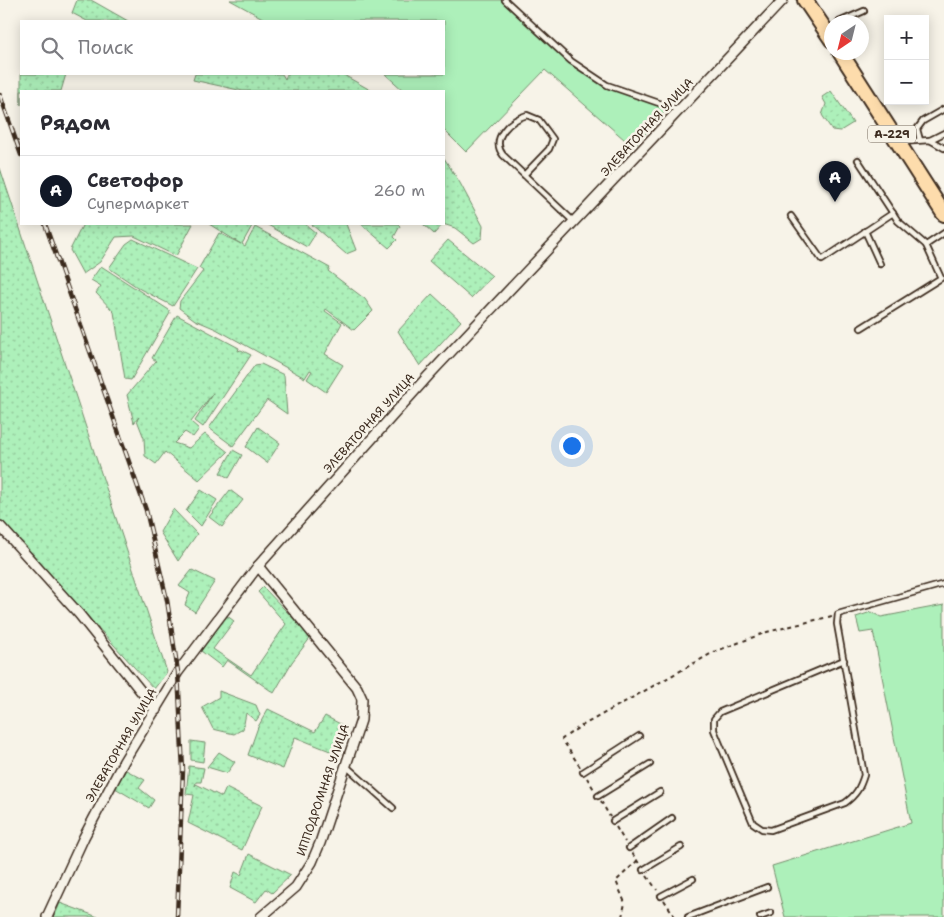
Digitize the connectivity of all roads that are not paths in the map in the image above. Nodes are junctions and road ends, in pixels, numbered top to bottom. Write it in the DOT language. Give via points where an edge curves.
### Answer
graph roads {
  1 [pos="505,0"];
  2 [pos="783,0"];
  3 [pos="805,0"];
  4 [pos="864,11"];
  5 [pos="855,15"];
  6 [pos="824,25"];
  7 [pos="845,60"];
  8 [pos="944,109"];
  9 [pos="680,110"];
  10 [pos="944,133"];
  11 [pos="920,140"];
  12 [pos="930,140"];
  13 [pos="897,142"];
  14 [pos="944,148"];
  15 [pos="858,160"];
  16 [pos="524,175"];
  17 [pos="893,213"];
  18 [pos="944,214"];
  19 [pos="791,216"];
  20 [pos="574,222"];
  21 [pos="865,231"];
  22 [pos="944,233"];
  23 [pos="926,245"];
  24 [pos="880,264"];
  25 [pos="861,328"];
  26 [pos="0,526"];
  27 [pos="258,566"];
  28 [pos="944,584"];
  29 [pos="844,660"];
  30 [pos="156,710"];
  31 [pos="639,736"];
  32 [pos="650,764"];
  33 [pos="346,766"];
  34 [pos="583,772"];
  35 [pos="660,792"];
  36 [pos="598,796"];
  37 [pos="393,808"];
  38 [pos="672,818"];
  39 [pos="613,821"];
  40 [pos="681,847"];
  41 [pos="629,848"];
  42 [pos="644,870"];
  43 [pos="693,879"];
  44 [pos="767,887"];
  45 [pos="661,896"];
  46 [pos="771,913"];
  47 [pos="48,917"];
  48 [pos="261,917"];
  49 [pos="688,917"];
  50 [pos="760,917"];
  1 -- 9 [label="lane" via="572,61 607,85"];
  2 -- 9 [label="street, ЭЛЕВАТОРНАЯ УЛИЦА"];
  3 -- 6 [label="highway"];
  4 -- 5 [label="lane"];
  7 -- 13 [label="highway, А-229"];
  8 -- 11 [label="lane" via="923,121 918,129"];
  9 -- 20 [label="street, ЭЛЕВАТОРНАЯ УЛИЦА"];
  10 -- 12 [label="lane"];
  11 -- 12 [label="lane"];
  11 -- 13 [label="lane"];
  12 -- 14 [label="lane"];
  13 -- 18 [label="highway, А-229"];
  15 -- 17 [label="lane"];
  16 -- 16 [label="lane" via="503,155 497,142 502,132 516,119 527,115 539,120 554,139 549,149"];
  16 -- 20 [label="lane"];
  17 -- 21 [label="lane"];
  17 -- 23 [label="lane"];
  19 -- 21 [label="lane" via="822,260"];
  20 -- 27 [label="street, ЭЛЕВАТОРНАЯ УЛИЦА" via="429,375"];
  21 -- 24 [label="lane"];
  22 -- 23 [label="lane"];
  23 -- 25 [label="lane" via="941,278"];
  26 -- 30 [label="street" via="79,614"];
  27 -- 30 [label="street, ЭЛЕВАТОРНАЯ УЛИЦА" via="178,672"];
  27 -- 33 [label="street, ИППОДРОМНАЯ УЛИЦА" via="357,688 362,699 361,720"];
  28 -- 29 [label="lane" via="838,614"];
  29 -- 29 [label="lane" via="864,775 861,786 845,803 771,830 762,829 754,823 714,730 714,719 720,712"];
  30 -- 47 [label="street, ЭЛЕВАТОРНАЯ УЛИЦА" via="124,761 84,837"];
  31 -- 34 [label="lane"];
  32 -- 36 [label="lane"];
  33 -- 37 [label="lane"];
  33 -- 48 [label="street, ИППОДРОМНАЯ УЛИЦА" via="320,843 304,876"];
  35 -- 39 [label="lane"];
  38 -- 41 [label="lane"];
  40 -- 42 [label="lane"];
  43 -- 45 [label="lane"];
  44 -- 49 [label="lane"];
  46 -- 50 [label="lane"];
}
